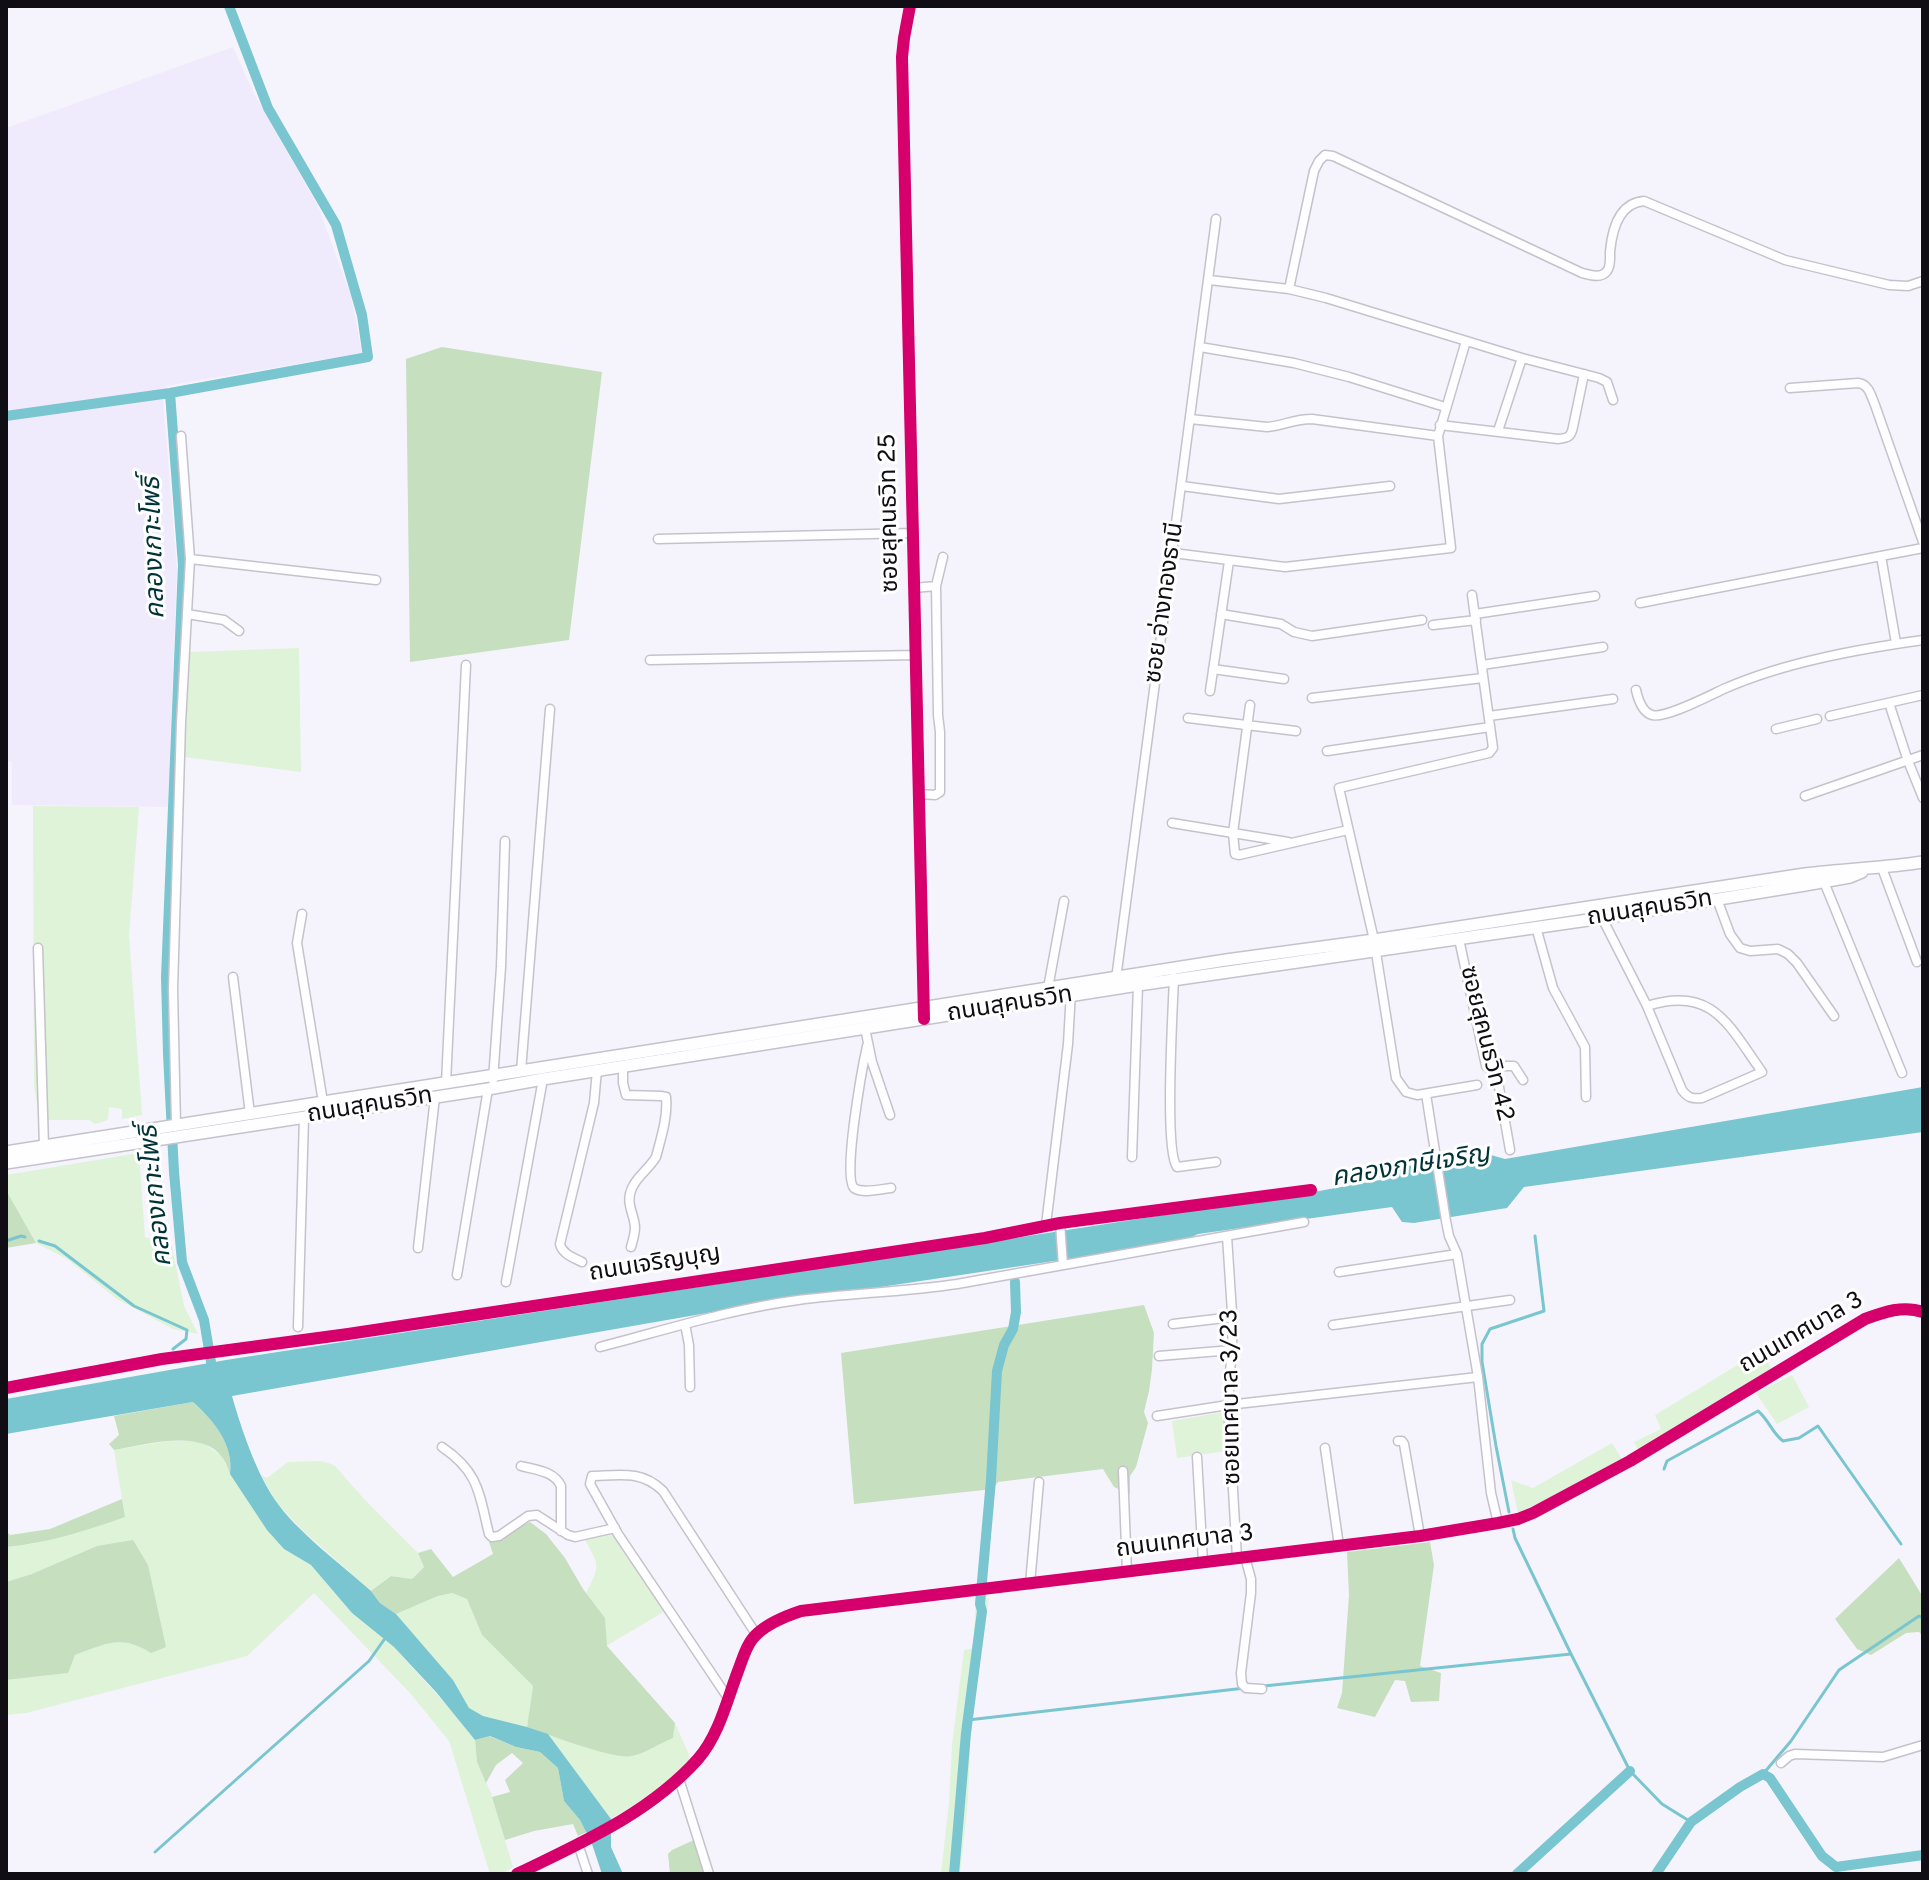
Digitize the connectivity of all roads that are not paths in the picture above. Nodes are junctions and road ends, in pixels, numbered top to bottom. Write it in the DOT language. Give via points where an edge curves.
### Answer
graph roads {
  1 [pos="910,6"];
  2 [pos="1216,219"];
  3 [pos="1209,280"];
  4 [pos="1923,281"];
  5 [pos="1289,289"];
  6 [pos="1466,341"];
  7 [pos="1200,347"];
  8 [pos="1522,358"];
  9 [pos="1584,374"];
  10 [pos="1790,388"];
  11 [pos="1613,400"];
  12 [pos="1445,407"];
  13 [pos="1190,419"];
  14 [pos="1440,425"];
  15 [pos="1498,431"];
  16 [pos="181,436"];
  17 [pos="1438,436"];
  18 [pos="1182,486"];
  19 [pos="1390,486"];
  20 [pos="913,533"];
  21 [pos="658,539"];
  22 [pos="1923,545"];
  23 [pos="1173,553"];
  24 [pos="1881,556"];
  25 [pos="943,557"];
  26 [pos="190,559"];
  27 [pos="1229,561"];
  28 [pos="376,580"];
  29 [pos="936,586"];
  30 [pos="914,588"];
  31 [pos="1472,595"];
  32 [pos="1595,596"];
  33 [pos="1640,603"];
  34 [pos="187,614"];
  35 [pos="1221,614"];
  36 [pos="1475,617"];
  37 [pos="1422,620"];
  38 [pos="1433,625"];
  39 [pos="239,631"];
  40 [pos="1923,640"];
  41 [pos="1896,643"];
  42 [pos="1603,647"];
  43 [pos="916,655"];
  44 [pos="650,660"];
  45 [pos="466,665"];
  46 [pos="1482,665"];
  47 [pos="1213,669"];
  48 [pos="1483,678"];
  49 [pos="1284,679"];
  50 [pos="1636,690"];
  51 [pos="1210,691"];
  52 [pos="1923,695"];
  53 [pos="1312,698"];
  54 [pos="1613,699"];
  55 [pos="1889,703"];
  56 [pos="1250,705"];
  57 [pos="550,709"];
  58 [pos="1489,716"];
  59 [pos="1830,716"];
  60 [pos="1188,718"];
  61 [pos="1817,719"];
  62 [pos="1247,725"];
  63 [pos="1490,727"];
  64 [pos="1776,729"];
  65 [pos="1296,731"];
  66 [pos="1327,751"];
  67 [pos="1923,755"];
  68 [pos="1908,761"];
  69 [pos="919,794"];
  70 [pos="1805,796"];
  71 [pos="1923,798"];
  72 [pos="1172,823"];
  73 [pos="1348,830"];
  74 [pos="1233,833"];
  75 [pos="505,841"];
  76 [pos="1293,843"];
  77 [pos="1922,863"];
  78 [pos="1876,868"];
  79 [pos="1822,877"];
  80 [pos="1717,899"];
  81 [pos="1064,901"];
  82 [pos="1655,903"];
  83 [pos="1595,906"];
  84 [pos="302,914"];
  85 [pos="1602,918"];
  86 [pos="1536,927"];
  87 [pos="1459,939"];
  88 [pos="1376,946"];
  89 [pos="38,948"];
  90 [pos="1917,962"];
  91 [pos="1174,974"];
  92 [pos="233,977"];
  93 [pos="1116,983"];
  94 [pos="1138,985"];
  95 [pos="1048,988"];
  96 [pos="1071,990"];
  97 [pos="1647,1006"];
  98 [pos="924,1013"];
  99 [pos="1834,1016"];
  100 [pos="865,1028"];
  101 [pos="867,1046"];
  102 [pos="623,1066"];
  103 [pos="1486,1066"];
  104 [pos="597,1070"];
  105 [pos="521,1071"];
  106 [pos="1902,1073"];
  107 [pos="493,1074"];
  108 [pos="543,1079"];
  109 [pos="1523,1080"];
  110 [pos="446,1083"];
  111 [pos="1477,1085"];
  112 [pos="490,1089"];
  113 [pos="1426,1094"];
  114 [pos="435,1097"];
  115 [pos="1586,1097"];
  116 [pos="323,1102"];
  117 [pos="250,1114"];
  118 [pos="890,1115"];
  119 [pos="304,1117"];
  120 [pos="176,1125"];
  121 [pos="44,1146"];
  122 [pos="1510,1150"];
  123 [pos="6,1152"];
  124 [pos="1132,1157"];
  125 [pos="1216,1162"];
  126 [pos="6,1163"];
  127 [pos="891,1188"];
  128 [pos="1311,1190"];
  129 [pos="1304,1222"];
  130 [pos="1046,1225"];
  131 [pos="1060,1226"];
  132 [pos="1227,1236"];
  133 [pos="631,1247"];
  134 [pos="418,1248"];
  135 [pos="1457,1254"];
  136 [pos="582,1262"];
  137 [pos="1063,1263"];
  138 [pos="1339,1272"];
  139 [pos="457,1275"];
  140 [pos="506,1282"];
  141 [pos="1510,1300"];
  142 [pos="1466,1305"];
  143 [pos="1923,1312"];
  144 [pos="1233,1317"];
  145 [pos="685,1324"];
  146 [pos="1173,1324"];
  147 [pos="1333,1325"];
  148 [pos="298,1327"];
  149 [pos="600,1347"];
  150 [pos="1232,1350"];
  151 [pos="1159,1356"];
  152 [pos="1478,1377"];
  153 [pos="690,1387"];
  154 [pos="6,1388"];
  155 [pos="1228,1405"];
  156 [pos="1157,1416"];
  157 [pos="1398,1441"];
  158 [pos="442,1447"];
  159 [pos="1325,1448"];
  160 [pos="1197,1457"];
  161 [pos="521,1466"];
  162 [pos="1123,1471"];
  163 [pos="1039,1482"];
  164 [pos="1498,1523"];
  165 [pos="615,1528"];
  166 [pos="561,1531"];
  167 [pos="1420,1536"];
  168 [pos="1339,1546"];
  169 [pos="1241,1558"];
  170 [pos="1203,1562"];
  171 [pos="1127,1572"];
  172 [pos="1030,1584"];
  173 [pos="756,1634"];
  174 [pos="1262,1689"];
  175 [pos="728,1698"];
  176 [pos="1923,1745"];
  177 [pos="1781,1763"];
  178 [pos="679,1779"];
  179 [pos="582,1842"];
  180 [pos="517,1874"];
  181 [pos="588,1874"];
  182 [pos="709,1874"];
  1 -- 20 [label="street, ซอยสุคนธวิท 25" via="902,57"];
  2 -- 3 [label="street, ซอย อ่างทองธานี"];
  3 -- 5 [label="street"];
  3 -- 7 [label="street, ซอย อ่างทองธานี"];
  4 -- 5 [label="street" via="1889,285 1785,260 1644,201 1633,203 1619,217 1607,272 1593,276 1325,155 1314,171"];
  5 -- 6 [label="street"];
  6 -- 8 [label="street"];
  6 -- 12 [label="street"];
  7 -- 12 [label="street" via="1294,363"];
  7 -- 13 [label="street, ซอย อ่างทองธานี"];
  8 -- 9 [label="street"];
  8 -- 15 [label="street"];
  9 -- 11 [label="street" via="1607,382"];
  9 -- 15 [label="street" via="1567,438"];
  10 -- 22 [label="street" via="1863,383"];
  12 -- 14 [label="street"];
  13 -- 17 [label="street" via="1276,427 1312,419"];
  13 -- 18 [label="street, ซอย อ่างทองธานี"];
  14 -- 15 [label="street"];
  14 -- 17 [label="street"];
  16 -- 26 [label="street"];
  17 -- 27 [label="street" via="1451,548 1298,567"];
  18 -- 19 [label="street" via="1279,499"];
  18 -- 23 [label="street, ซอย อ่างทองธานี"];
  20 -- 21 [label="street"];
  20 -- 30 [label="street, ซอยสุคนธวิท 25"];
  22 -- 24 [label="street"];
  23 -- 27 [label="street"];
  23 -- 93 [label="street, ซอย อ่างทองธานี"];
  24 -- 33 [label="street"];
  24 -- 41 [label="street"];
  25 -- 29 [label="street"];
  26 -- 28 [label="street"];
  26 -- 34 [label="street"];
  27 -- 35 [label="street"];
  29 -- 30 [label="street"];
  29 -- 69 [label="street" via="940,792"];
  30 -- 43 [label="street, ซอยสุคนธวิท 25"];
  31 -- 36 [label="street"];
  32 -- 36 [label="street"];
  34 -- 39 [label="street" via="224,620"];
  34 -- 120 [label="street" via="173,989"];
  35 -- 37 [label="street" via="1281,624 1312,636"];
  35 -- 47 [label="street"];
  36 -- 38 [label="street"];
  36 -- 46 [label="street"];
  40 -- 41 [label="street"];
  41 -- 50 [label="street" via="1792,665 1657,715 1643,709"];
  42 -- 46 [label="street"];
  43 -- 44 [label="street"];
  43 -- 69 [label="street, ซอยสุคนธวิท 25"];
  45 -- 110 [label="street"];
  46 -- 48 [label="street"];
  47 -- 49 [label="street"];
  47 -- 51 [label="street"];
  48 -- 53 [label="street"];
  48 -- 58 [label="street"];
  52 -- 55 [label="street"];
  54 -- 58 [label="street"];
  55 -- 59 [label="street"];
  55 -- 68 [label="street"];
  56 -- 62 [label="street"];
  57 -- 105 [label="street"];
  58 -- 63 [label="street"];
  60 -- 62 [label="street"];
  61 -- 64 [label="street"];
  62 -- 65 [label="street"];
  62 -- 74 [label="street"];
  63 -- 66 [label="street"];
  63 -- 73 [label="street" via="1489,753 1339,788"];
  67 -- 68 [label="street"];
  68 -- 70 [label="street"];
  68 -- 71 [label="street"];
  69 -- 98 [label="street, ซอยสุคนธวิท 25"];
  72 -- 74 [label="street"];
  73 -- 76 [label="street"];
  73 -- 88 [label="street"];
  74 -- 76 [label="street"];
  74 -- 76 [label="street" via="1236,855"];
  75 -- 107 [label="street"];
  77 -- 78 [label="main road, ถนนสุคนธวิท"];
  78 -- 79 [label="main road, ถนนสุคนธวิท" via="1850,877"];
  78 -- 90 [label="street"];
  79 -- 80 [label="main road, ถนนสุคนธวิท"];
  79 -- 82 [label="main road, ถนนสุคนธวิท"];
  79 -- 106 [label="street"];
  80 -- 82 [label="main road, ถนนสุคนธวิท"];
  80 -- 99 [label="street" via="1740,948 1788,954"];
  81 -- 95 [label="street"];
  82 -- 83 [label="main road, ถนนสุคนธวิท"];
  82 -- 85 [label="main road, ถนนสุคนธวิท"];
  83 -- 85 [label="street"];
  83 -- 88 [label="main road, ถนนสุคนธวิท"];
  84 -- 116 [label="street" via="297,943"];
  85 -- 86 [label="main road, ถนนสุคนธวิท"];
  85 -- 97 [label="street"];
  86 -- 87 [label="main road, ถนนสุคนธวิท"];
  86 -- 115 [label="street" via="1553,988 1585,1047"];
  87 -- 88 [label="main road, ถนนสุคนธวิท"];
  87 -- 103 [label="street, ซอยสุคนธวิท 42"];
  88 -- 91 [label="main road, ถนนสุคนธวิท"];
  88 -- 113 [label="street" via="1396,1078 1406,1092"];
  89 -- 121 [label="street"];
  91 -- 93 [label="main road, ถนนสุคนธวิท"];
  91 -- 94 [label="main road, ถนนสุคนธวิท"];
  91 -- 125 [label="street" via="1173,1163 1177,1167"];
  92 -- 117 [label="street"];
  93 -- 94 [label="main road, ถนนสุคนธวิท"];
  93 -- 96 [label="main road, ถนนสุคนธวิท"];
  94 -- 124 [label="street"];
  95 -- 96 [label="main road, ถนนสุคนธวิท"];
  95 -- 98 [label="main road, ถนนสุคนธวิท"];
  96 -- 98 [label="main road, ถนนสุคนธวิท"];
  96 -- 130 [label="street"];
  97 -- 97 [label="street" via="1687,1096 1702,1098 1762,1072 1711,1008 1688,1001"];
  98 -- 100 [label="main road, ถนนสุคนธวิท"];
  98 -- 105 [label="main road, ถนนสุคนธวิท"];
  100 -- 101 [label="street"];
  100 -- 102 [label="main road, ถนนสุคนธวิท"];
  101 -- 118 [label="street"];
  101 -- 127 [label="street" via="852,1138 851,1183 862,1190"];
  102 -- 104 [label="main road, ถนนสุคนธวิท"];
  102 -- 133 [label="street" via="626,1095 661,1096 667,1101 656,1157 631,1189"];
  103 -- 109 [label="street" via="1514,1066"];
  103 -- 122 [label="street, ซอยสุคนธวิท 42" via="1497,1076"];
  104 -- 108 [label="main road, ถนนสุคนธวิท"];
  104 -- 136 [label="street" via="560,1244 561,1250"];
  105 -- 107 [label="main road, ถนนสุคนธวิท"];
  107 -- 110 [label="main road, ถนนสุคนธวิท"];
  107 -- 112 [label="street"];
  108 -- 112 [label="main road, ถนนสุคนธวิท"];
  108 -- 140 [label="street"];
  110 -- 116 [label="main road, ถนนสุคนธวิท"];
  111 -- 113 [label="street"];
  112 -- 114 [label="main road, ถนนสุคนธวิท"];
  112 -- 139 [label="street"];
  113 -- 135 [label="street" via="1446,1221"];
  114 -- 119 [label="main road, ถนนสุคนธวิท"];
  114 -- 134 [label="street"];
  116 -- 117 [label="main road, ถนนสุคนธวิท"];
  117 -- 120 [label="main road, ถนนสุคนธวิท"];
  119 -- 126 [label="main road, ถนนสุคนธวิท"];
  119 -- 148 [label="street"];
  120 -- 121 [label="main road, ถนนสุคนธวิท"];
  121 -- 123 [label="main road, ถนนสุคนธวิท"];
  128 -- 131 [label="street, ถนนเจริญบุญ"];
  129 -- 132 [label="street"];
  130 -- 131 [label="street, ถนนเจริญบุญ"];
  130 -- 154 [label="street, ถนนเจริญบุญ" via="162,1359"];
  131 -- 137 [label="street"];
  132 -- 137 [label="street"];
  132 -- 144 [label="street, ซอยเทศบาล 3/23"];
  135 -- 138 [label="street"];
  135 -- 142 [label="street"];
  137 -- 145 [label="street" via="929,1288 796,1300"];
  141 -- 142 [label="street"];
  142 -- 147 [label="street"];
  142 -- 152 [label="street"];
  143 -- 164 [label="street, ถนนเทศบาล 3" via="1888,1310 1865,1319 1630,1461 1533,1513"];
  144 -- 146 [label="street"];
  144 -- 150 [label="street, ซอยเทศบาล 3/23"];
  145 -- 149 [label="street"];
  145 -- 153 [label="street"];
  150 -- 151 [label="street"];
  150 -- 155 [label="street, ซอยเทศบาล 3/23"];
  152 -- 155 [label="street"];
  152 -- 164 [label="street"];
  155 -- 156 [label="street"];
  155 -- 169 [label="street, ซอยเทศบาล 3/23"];
  157 -- 167 [label="street" via="1404,1444"];
  158 -- 166 [label="street" via="469,1471 492,1537 533,1515"];
  159 -- 168 [label="street"];
  160 -- 170 [label="street"];
  161 -- 166 [label="street" via="558,1481"];
  162 -- 171 [label="street"];
  163 -- 172 [label="street"];
  164 -- 167 [label="street, ถนนเทศบาล 3"];
  165 -- 166 [label="street" via="575,1537"];
  165 -- 173 [label="street" via="590,1484 592,1476 638,1475 656,1484"];
  165 -- 175 [label="street"];
  167 -- 168 [label="street, ถนนเทศบาล 3"];
  168 -- 169 [label="street, ถนนเทศบาล 3"];
  169 -- 170 [label="street, ถนนเทศบาล 3"];
  169 -- 174 [label="street, ซอยเทศบาล 3/23" via="1251,1579 1242,1684"];
  170 -- 171 [label="street, ถนนเทศบาล 3"];
  171 -- 172 [label="street, ถนนเทศบาล 3"];
  172 -- 173 [label="street, ถนนเทศบาล 3" via="801,1611"];
  173 -- 175 [label="street"];
  175 -- 178 [label="street" via="709,1745"];
  176 -- 177 [label="street" via="1883,1757 1793,1754"];
  178 -- 179 [label="street"];
  178 -- 182 [label="street"];
  179 -- 180 [label="street"];
  179 -- 181 [label="street"];
}
